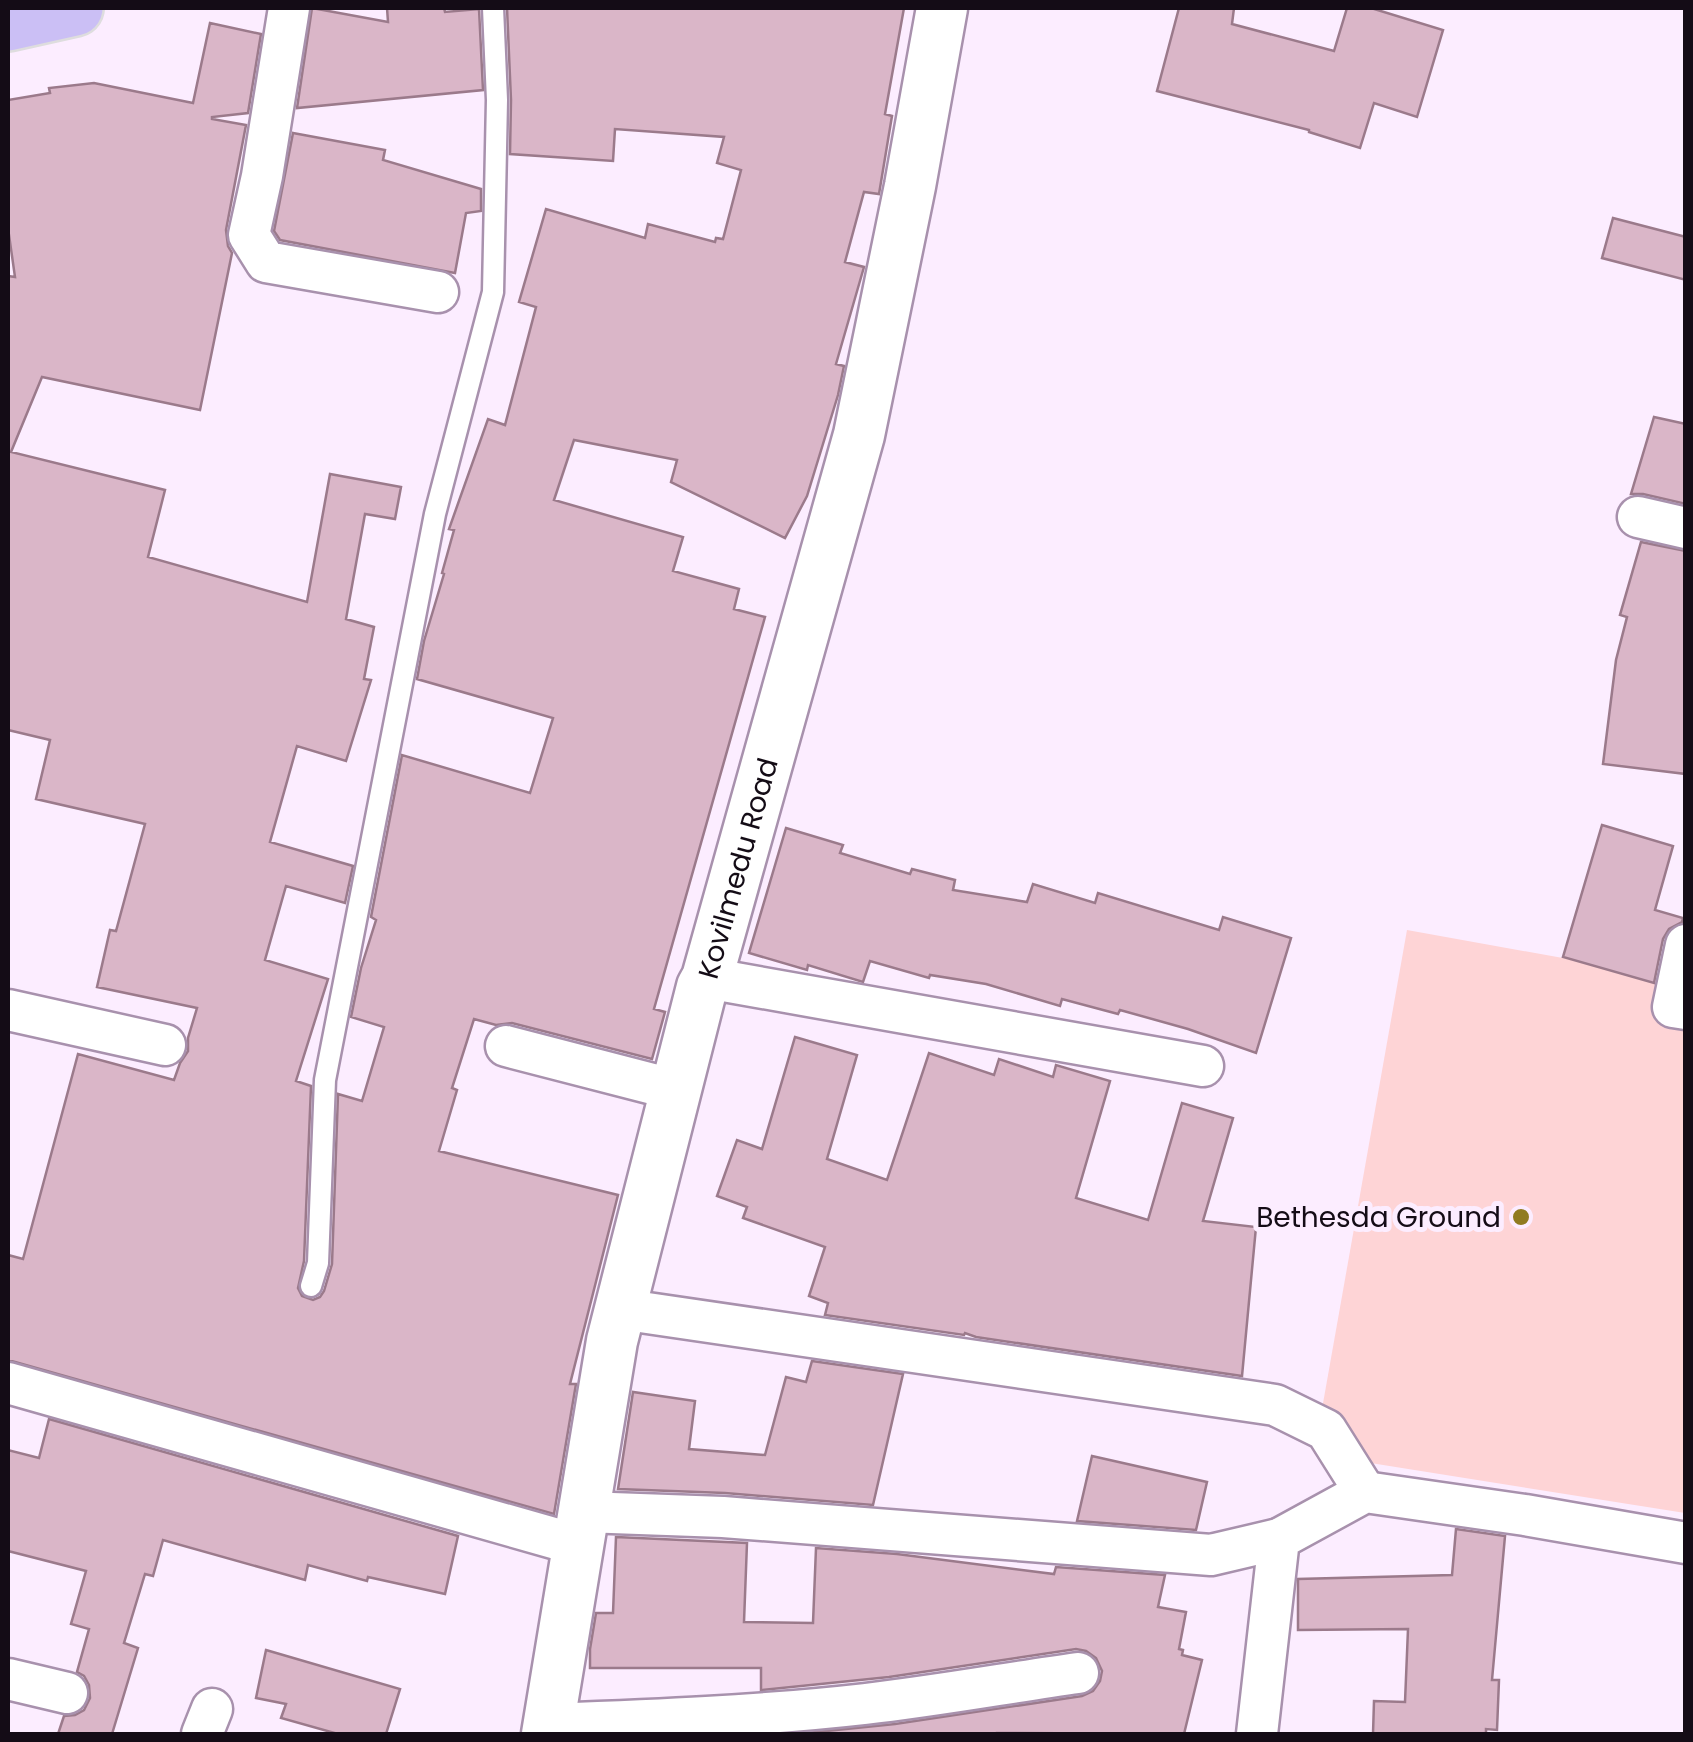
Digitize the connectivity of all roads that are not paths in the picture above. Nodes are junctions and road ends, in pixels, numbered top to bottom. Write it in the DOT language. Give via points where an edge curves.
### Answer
graph roads {
  1 [pos="289,8"];
  2 [pos="493,8"];
  3 [pos="942,8"];
  4 [pos="438,292"];
  5 [pos="1638,517"];
  6 [pos="1686,528"];
  7 [pos="1686,945"];
  8 [pos="707,978"];
  9 [pos="8,1010"];
  10 [pos="1686,1010"];
  11 [pos="165,1045"];
  12 [pos="506,1046"];
  13 [pos="1203,1066"];
  14 [pos="676,1090"];
  15 [pos="310,1286"];
  16 [pos="620,1309"];
  17 [pos="8,1383"];
  18 [pos="1365,1492"];
  19 [pos="581,1529"];
  20 [pos="1278,1540"];
  21 [pos="1686,1544"];
  22 [pos="1078,1673"];
  23 [pos="8,1679"];
  24 [pos="67,1693"];
  25 [pos="548,1729"];
  26 [pos="1257,1734"];
  1 -- 4 [label="street" via="248,235 266,262"];
  2 -- 15 [label="lane" via="493,292 435,514 325,1080 318,1263"];
  3 -- 8 [label="street, Kovilmedu Road" via="859,435"];
  5 -- 6 [label="street"];
  7 -- 10 [label="street" via="1673,1007"];
  8 -- 13 [label="street"];
  8 -- 14 [label="street, Kovilmedu Road"];
  9 -- 11 [label="street"];
  12 -- 14 [label="street"];
  14 -- 16 [label="street, Kovilmedu Road"];
  16 -- 18 [label="street" via="1275,1405 1326,1430"];
  16 -- 19 [label="street, Kovilmedu Road"];
  17 -- 19 [label="street"];
  18 -- 20 [label="street"];
  18 -- 21 [label="street"];
  19 -- 20 [label="street" via="723,1518 1211,1554"];
  19 -- 25 [label="street, Kovilmedu Road"];
  20 -- 26 [label="street"];
  22 -- 25 [label="street" via="869,1704"];
  23 -- 24 [label="street"];
}
